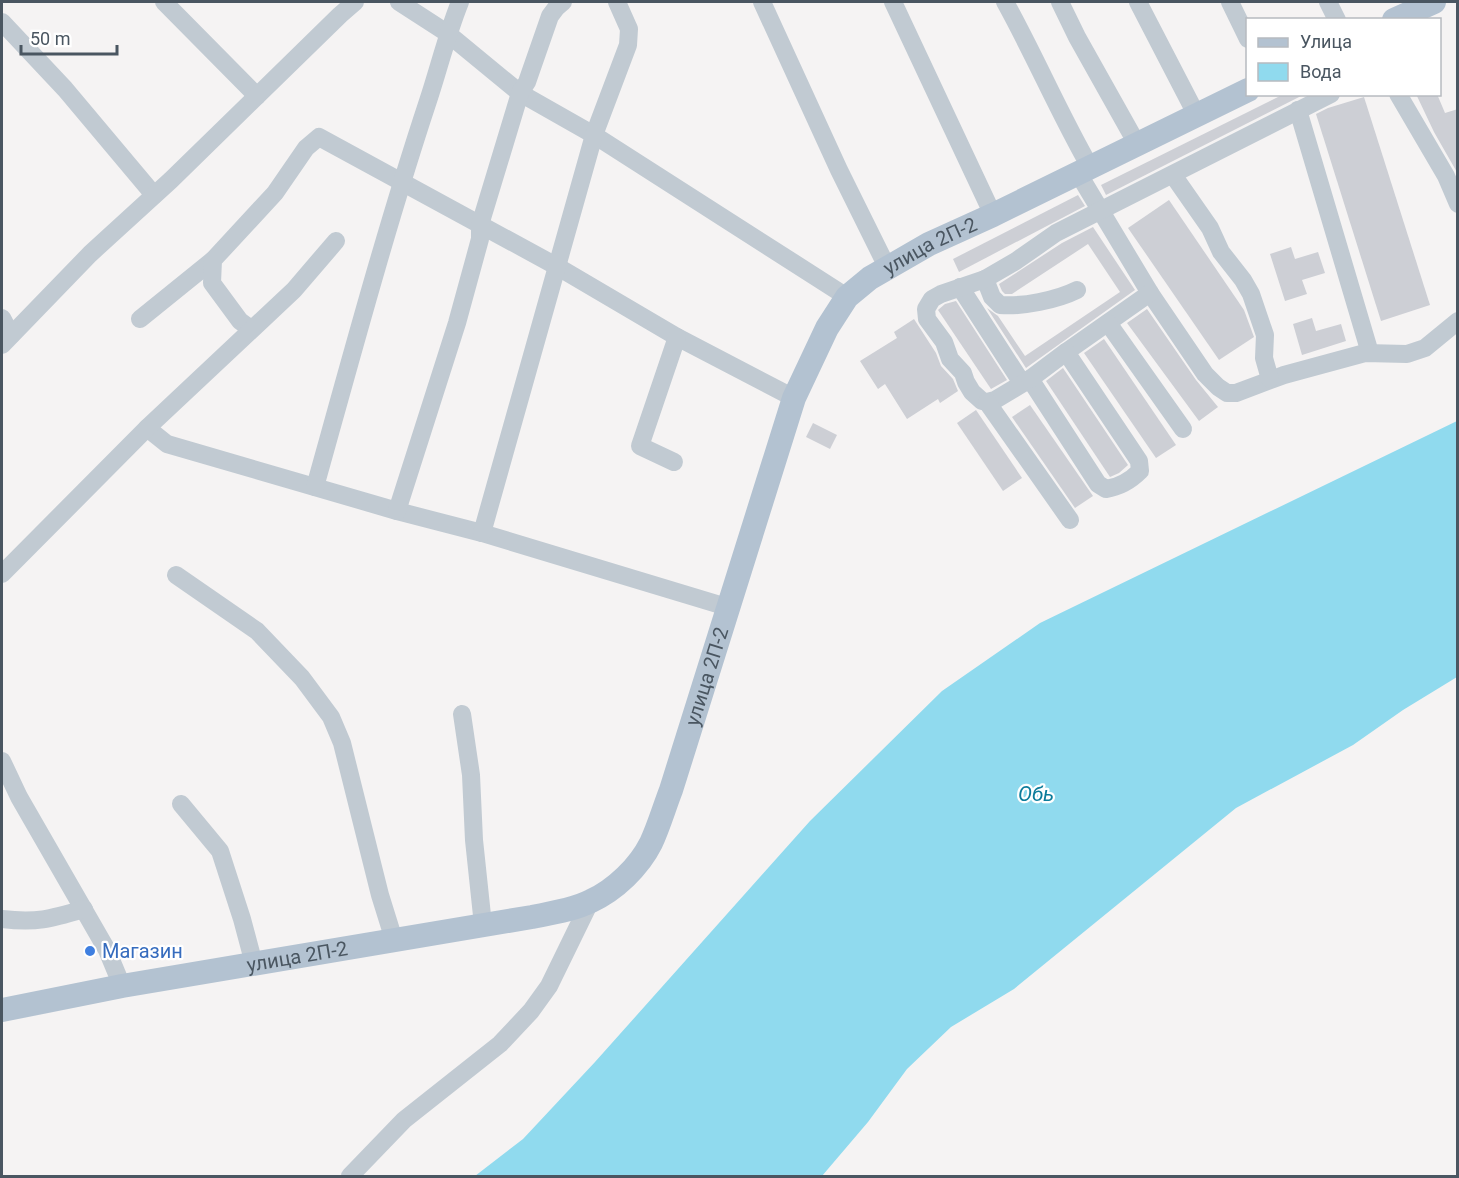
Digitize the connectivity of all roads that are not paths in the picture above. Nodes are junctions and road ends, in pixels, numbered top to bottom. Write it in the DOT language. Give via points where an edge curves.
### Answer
graph roads {
  1 [pos="164,2"];
  2 [pos="399,2"];
  3 [pos="460,2"];
  4 [pos="563,2"];
  5 [pos="617,2"];
  6 [pos="762,2"];
  7 [pos="892,2"];
  8 [pos="1005,2"];
  9 [pos="1060,2"];
  10 [pos="1138,2"];
  11 [pos="1230,2"];
  12 [pos="1328,2"];
  13 [pos="1434,2"];
  14 [pos="346,4"];
  15 [pos="1336,18"];
  16 [pos="1398,18"];
  17 [pos="2,22"];
  18 [pos="447,33"];
  19 [pos="1246,35"];
  20 [pos="1246,91"];
  21 [pos="520,93"];
  22 [pos="257,96"];
  23 [pos="1327,96"];
  24 [pos="1399,96"];
  25 [pos="1298,110"];
  26 [pos="1196,114"];
  27 [pos="594,135"];
  28 [pos="1137,144"];
  29 [pos="1084,170"];
  30 [pos="1173,175"];
  31 [pos="400,183"];
  32 [pos="154,195"];
  33 [pos="1458,204"];
  34 [pos="1101,211"];
  35 [pos="993,215"];
  36 [pos="480,225"];
  37 [pos="336,242"];
  38 [pos="213,260"];
  39 [pos="558,267"];
  40 [pos="887,267"];
  41 [pos="985,279"];
  42 [pos="960,287"];
  43 [pos="1077,290"];
  44 [pos="1150,293"];
  45 [pos="847,297"];
  46 [pos="2,318"];
  47 [pos="140,319"];
  48 [pos="1458,321"];
  49 [pos="1108,323"];
  50 [pos="251,329"];
  51 [pos="677,337"];
  52 [pos="6,340"];
  53 [pos="1066,351"];
  54 [pos="1370,353"];
  55 [pos="1270,380"];
  56 [pos="1026,381"];
  57 [pos="794,398"];
  58 [pos="987,402"];
  59 [pos="147,428"];
  60 [pos="1183,429"];
  61 [pos="674,462"];
  62 [pos="315,487"];
  63 [pos="397,511"];
  64 [pos="1070,520"];
  65 [pos="482,533"];
  66 [pos="2,574"];
  67 [pos="176,575"];
  68 [pos="727,607"];
  69 [pos="462,714"];
  70 [pos="2,762"];
  71 [pos="181,804"];
  72 [pos="590,902"];
  73 [pos="84,909"];
  74 [pos="2,919"];
  75 [pos="483,925"];
  76 [pos="394,940"];
  77 [pos="254,964"];
  78 [pos="122,986"];
  79 [pos="2,1010"];
  80 [pos="350,1176"];
  1 -- 22 [label="street"];
  2 -- 18 [label="street"];
  3 -- 18 [label="street"];
  4 -- 21 [label="street" via="550,16"];
  5 -- 27 [label="street" via="629,29 628,45"];
  6 -- 40 [label="street"];
  7 -- 35 [label="street"];
  8 -- 29 [label="street" via="1071,133"];
  9 -- 28 [label="street"];
  10 -- 26 [label="street"];
  11 -- 19 [label="street"];
  12 -- 15 [label="street"];
  13 -- 16 [label="main road"];
  14 -- 22 [label="street"];
  17 -- 32 [label="street" via="65,89"];
  18 -- 21 [label="street"];
  18 -- 31 [label="street"];
  20 -- 26 [label="main road, улица 2П-2"];
  21 -- 27 [label="street"];
  21 -- 36 [label="street"];
  22 -- 32 [label="street"];
  23 -- 25 [label="street"];
  24 -- 33 [label="street"];
  25 -- 30 [label="street"];
  25 -- 54 [label="street"];
  26 -- 28 [label="main road, улица 2П-2"];
  27 -- 39 [label="street"];
  27 -- 45 [label="street"];
  28 -- 29 [label="main road, улица 2П-2"];
  29 -- 34 [label="street"];
  29 -- 35 [label="main road, улица 2П-2"];
  30 -- 34 [label="street"];
  30 -- 55 [label="street" via="1251,294 1265,335 1264,358"];
  31 -- 36 [label="street"];
  31 -- 38 [label="street" via="319,138 306,147 275,193"];
  31 -- 62 [label="street"];
  32 -- 52 [label="street"];
  34 -- 41 [label="street" via="1056,233"];
  34 -- 44 [label="street"];
  35 -- 40 [label="main road, улица 2П-2"];
  36 -- 39 [label="street"];
  36 -- 63 [label="street" via="457,323"];
  37 -- 50 [label="street" via="294,290"];
  38 -- 47 [label="street"];
  38 -- 50 [label="street" via="212,283 240,321"];
  39 -- 51 [label="street"];
  39 -- 65 [label="street"];
  40 -- 45 [label="main road, улица 2П-2"];
  41 -- 42 [label="street"];
  41 -- 43 [label="street" via="1000,305 1032,303"];
  42 -- 56 [label="street"];
  42 -- 58 [label="street" via="932,299 926,309 927,319 972,392"];
  44 -- 49 [label="street"];
  44 -- 55 [label="street" via="1218,387 1236,393"];
  45 -- 57 [label="main road, улица 2П-2" via="827,328"];
  46 -- 52 [label="street"];
  48 -- 54 [label="street" via="1425,348 1407,354"];
  49 -- 53 [label="street"];
  49 -- 60 [label="street"];
  50 -- 59 [label="street"];
  51 -- 57 [label="street"];
  51 -- 61 [label="street" via="640,446"];
  53 -- 56 [label="street"];
  53 -- 56 [label="street" via="1134,451 1140,471 1133,478 1115,488 1106,489 1098,484"];
  54 -- 55 [label="street"];
  56 -- 58 [label="street"];
  57 -- 68 [label="main road, улица 2П-2"];
  58 -- 64 [label="street"];
  59 -- 62 [label="street" via="167,444"];
  59 -- 66 [label="street"];
  62 -- 63 [label="street"];
  63 -- 65 [label="street"];
  65 -- 68 [label="street"];
  67 -- 76 [label="street" via="257,630 302,678 331,717 342,742"];
  68 -- 72 [label="main road, улица 2П-2" via="671,790 650,844 626,876"];
  69 -- 75 [label="street"];
  70 -- 73 [label="street"];
  71 -- 77 [label="street" via="220,851"];
  72 -- 75 [label="main road, улица 2П-2"];
  72 -- 80 [label="street" via="549,986 531,1011 500,1044 404,1120"];
  73 -- 74 [label="street" via="29,922"];
  73 -- 78 [label="street"];
  75 -- 76 [label="main road, улица 2П-2"];
  76 -- 77 [label="main road, улица 2П-2"];
  77 -- 78 [label="main road, улица 2П-2"];
  78 -- 79 [label="main road, улица 2П-2"];
}
